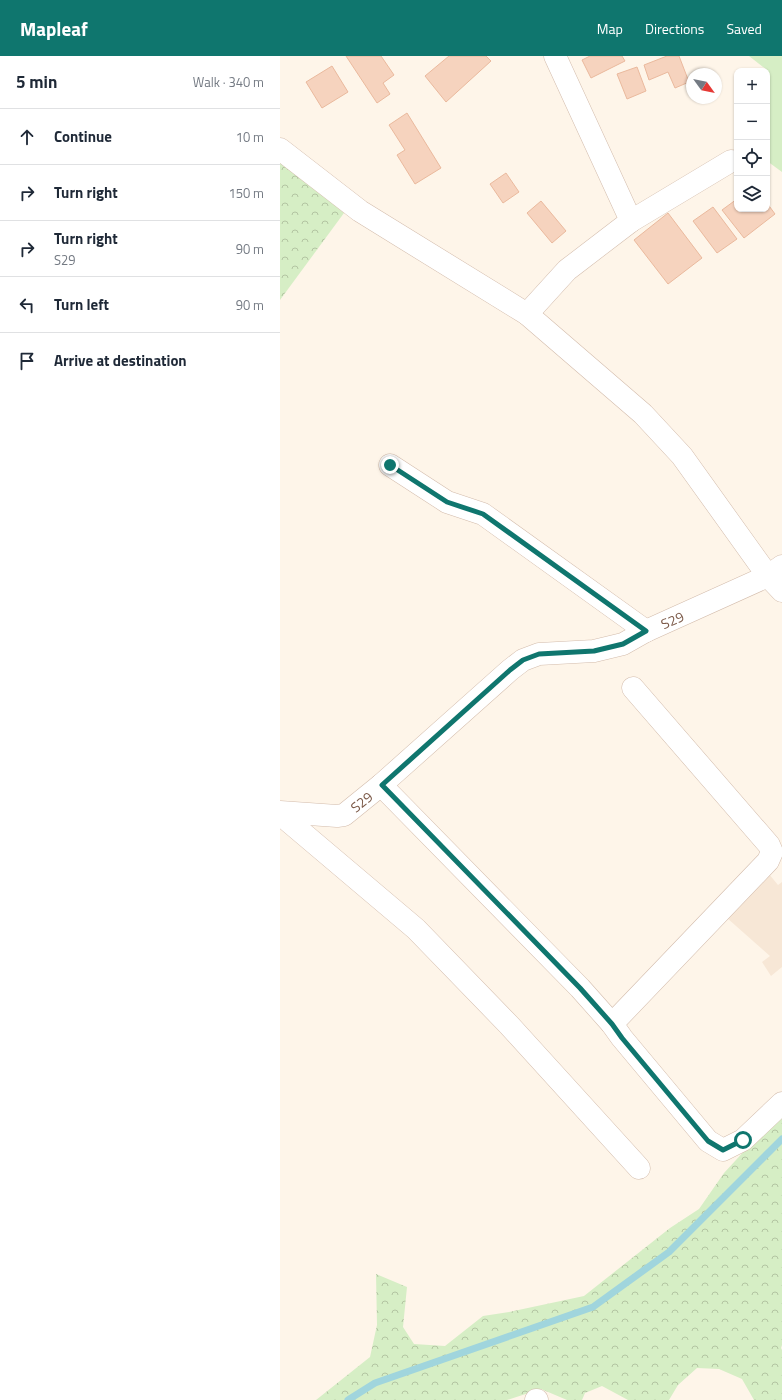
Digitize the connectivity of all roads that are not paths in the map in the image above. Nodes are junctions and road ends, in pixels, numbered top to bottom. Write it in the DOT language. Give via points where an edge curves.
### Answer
graph roads {
  1 [pos="555,56"];
  2 [pos="280,149"];
  3 [pos="731,161"];
  4 [pos="631,221"];
  5 [pos="527,314"];
  6 [pos="390,465"];
  7 [pos="777,578"];
  8 [pos="646,631"];
  9 [pos="632,688"];
  10 [pos="382,785"];
  11 [pos="280,813"];
  12 [pos="612,1024"];
  13 [pos="782,1103"];
  14 [pos="639,1168"];
  1 -- 4 [label="street"];
  2 -- 5 [label="street" via="360,210"];
  3 -- 4 [label="street"];
  4 -- 5 [label="street" via="567,270"];
  5 -- 7 [label="street" via="653,424 682,456"];
  6 -- 8 [label="street" via="447,502 483,514"];
  7 -- 8 [label="street, S29"];
  8 -- 10 [label="street, S29" via="623,644 594,651 539,654 523,660"];
  9 -- 12 [label="street" via="769,845 772,852 768,861"];
  10 -- 11 [label="street, S29" via="344,815"];
  10 -- 12 [label="street"];
  11 -- 14 [label="street" via="416,929 509,1025"];
  12 -- 13 [label="street" via="708,1141 723,1150 743,1140"];
}
